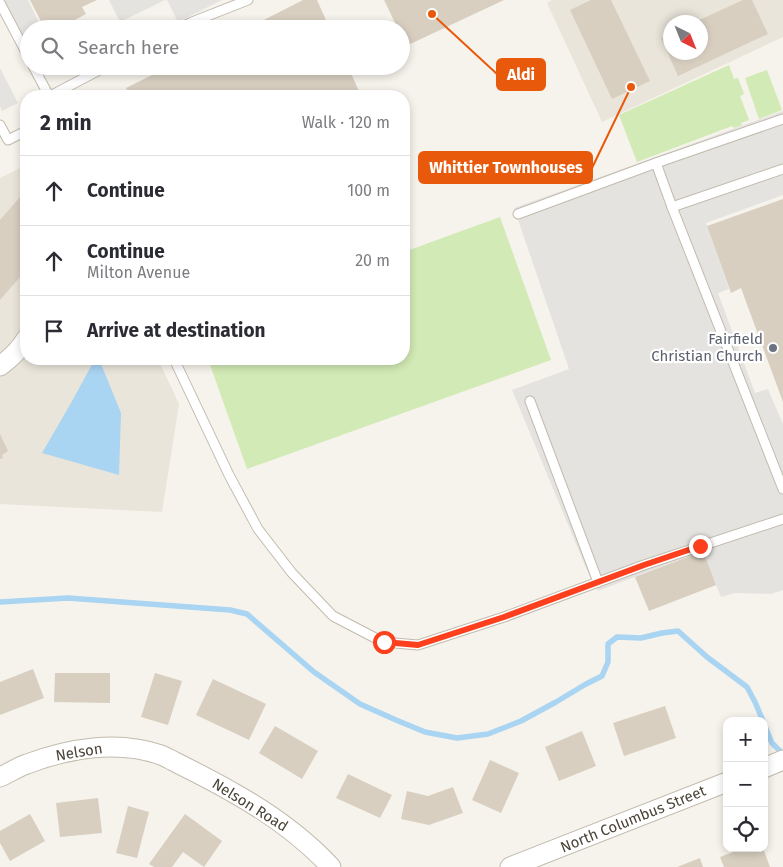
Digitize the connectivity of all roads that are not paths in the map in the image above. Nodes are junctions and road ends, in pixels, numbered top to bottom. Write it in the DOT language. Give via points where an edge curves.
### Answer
graph roads {
  1 [pos="248,0"];
  2 [pos="0,3"];
  3 [pos="197,20"];
  4 [pos="20,41"];
  5 [pos="38,75"];
  6 [pos="90,75"];
  7 [pos="47,90"];
  8 [pos="61,90"];
  9 [pos="783,119"];
  10 [pos="0,125"];
  11 [pos="20,134"];
  12 [pos="656,163"];
  13 [pos="783,169"];
  14 [pos="672,207"];
  15 [pos="518,214"];
  16 [pos="20,348"];
  17 [pos="177,365"];
  18 [pos="0,366"];
  19 [pos="530,401"];
  20 [pos="783,489"];
  21 [pos="783,519"];
  22 [pos="598,582"];
  23 [pos="160,755"];
  24 [pos="0,777"];
  25 [pos="723,784"];
  26 [pos="541,862"];
  27 [pos="331,867"];
  28 [pos="510,867"];
  1 -- 3 [label="lane"];
  2 -- 4 [label="lane"];
  5 -- 7 [label="lane"];
  6 -- 8 [label="lane"];
  9 -- 12 [label="lane"];
  10 -- 11 [label="lane" via="8,140"];
  12 -- 14 [label="lane"];
  12 -- 15 [label="lane"];
  13 -- 14 [label="lane"];
  14 -- 20 [label="lane"];
  16 -- 18 [label="street"];
  17 -- 22 [label="lane" via="258,529 292,573 333,616 384,642 418,645"];
  19 -- 22 [label="lane"];
  21 -- 22 [label="lane"];
  23 -- 24 [label="street, Nelson" via="106,747 73,750 26,764"];
  23 -- 27 [label="street, Nelson Road" via="257,806 302,838"];
  25 -- 26 [label="street, North Columbus Street"];
  26 -- 28 [label="street, North Columbus Street"];
}
